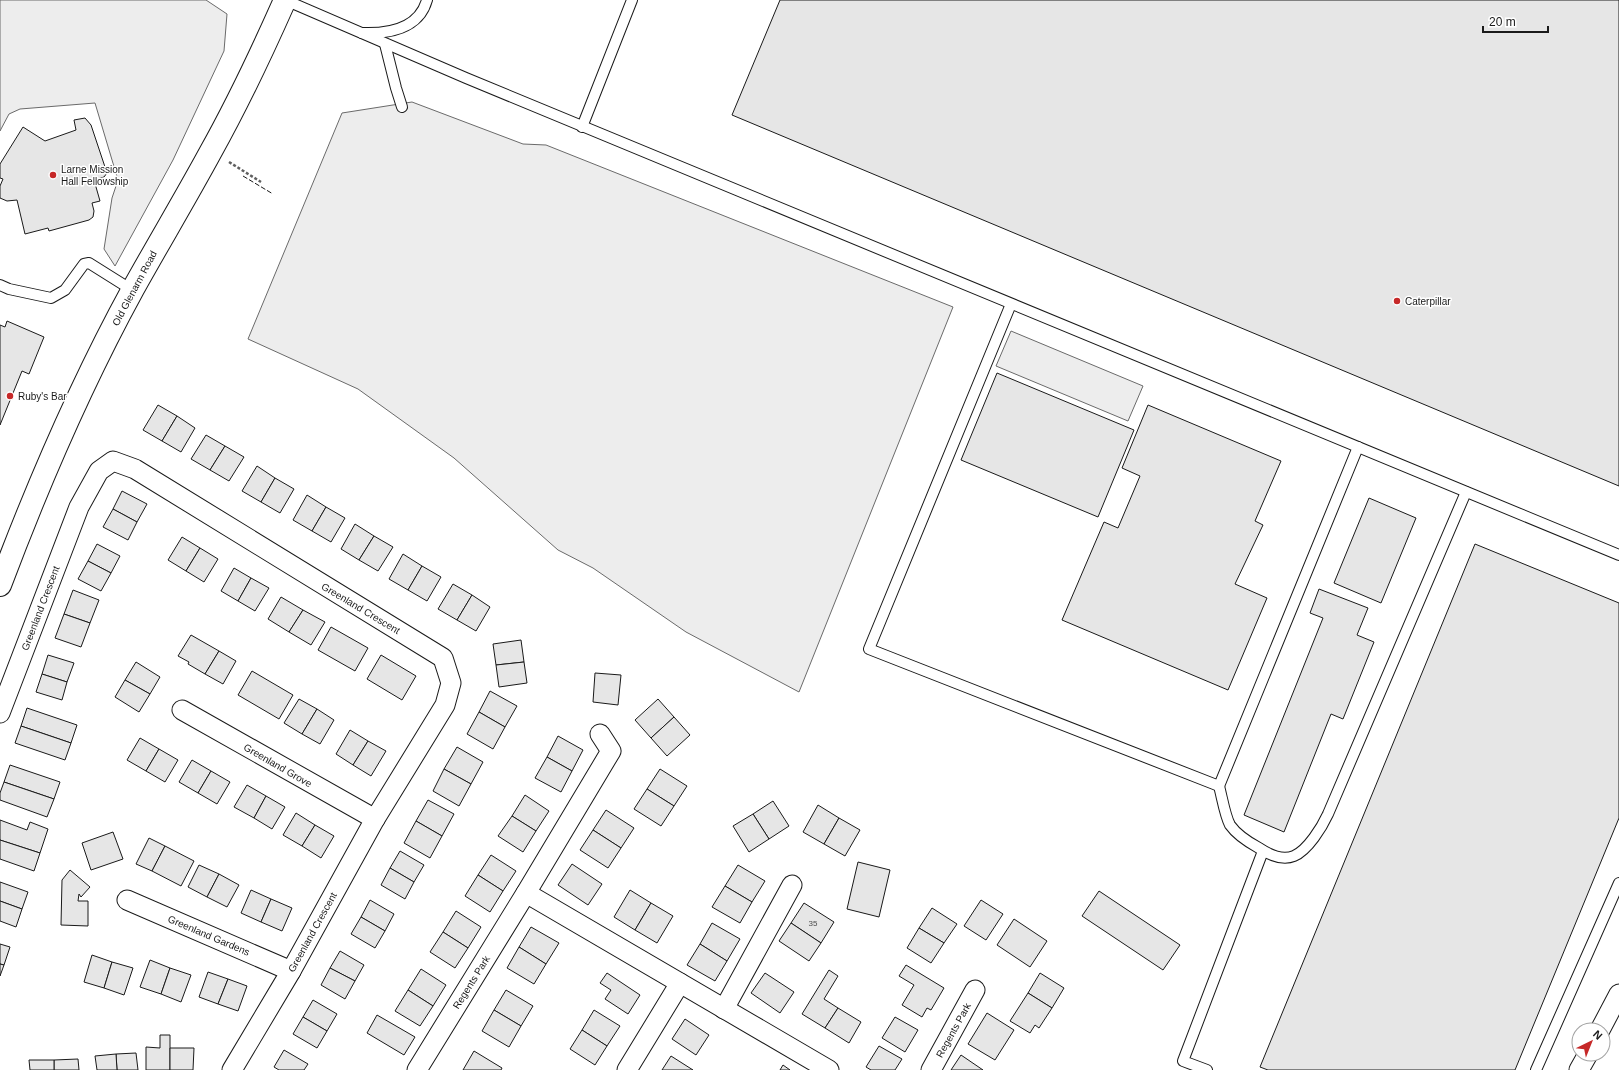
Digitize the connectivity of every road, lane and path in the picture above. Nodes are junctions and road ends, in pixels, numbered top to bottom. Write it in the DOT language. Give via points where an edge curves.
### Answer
graph roads {
  1 [pos="284,0"];
  2 [pos="427,0"];
  3 [pos="632,0"];
  4 [pos="356,32"];
  5 [pos="385,44"];
  6 [pos="402,107"];
  7 [pos="582,127"];
  8 [pos="211,151"];
  9 [pos="261,182"];
  10 [pos="0,285"];
  11 [pos="132,290"];
  12 [pos="1011,304"];
  13 [pos="1358,447"];
  14 [pos="1466,492"];
  15 [pos="1619,555"];
  16 [pos="0,585"];
  17 [pos="182,710"];
  18 [pos="0,713"];
  19 [pos="600,734"];
  20 [pos="1219,786"];
  21 [pos="375,819"];
  22 [pos="1263,851"];
  23 [pos="1619,883"];
  24 [pos="792,885"];
  25 [pos="526,893"];
  26 [pos="127,900"];
  27 [pos="291,971"];
  28 [pos="680,983"];
  29 [pos="974,990"];
  30 [pos="1619,994"];
  31 [pos="724,1009"];
  32 [pos="1604,1022"];
  33 [pos="232,1070"];
  34 [pos="417,1070"];
  35 [pos="628,1070"];
  36 [pos="829,1070"];
  37 [pos="930,1070"];
  38 [pos="1207,1070"];
  39 [pos="1536,1070"];
  1 -- 4 [label="lane"];
  1 -- 8 [label="street, Old Glenarm Road" via="264,46"];
  2 -- 4 [label="lane" via="420,14 398,30 378,33"];
  3 -- 7 [label="lane"];
  4 -- 5 [label="lane"];
  5 -- 6 [label="lane"];
  5 -- 7 [label="lane"];
  7 -- 12 [label="lane"];
  8 -- 9 [label="path"];
  8 -- 11 [label="street, Old Glenarm Road"];
  10 -- 11 [label="lane" via="51,298 66,290 84,264 89,263"];
  11 -- 16 [label="street, Old Glenarm Road" via="54,450"];
  12 -- 13 [label="lane"];
  12 -- 20 [label="lane" via="869,649"];
  13 -- 14 [label="lane"];
  13 -- 20 [label="lane"];
  14 -- 15 [label="lane"];
  14 -- 22 [label="lane" via="1321,829 1309,844 1294,856 1279,857"];
  17 -- 21 [label="street, Greenland Grove"];
  18 -- 21 [label="street, Greenland Crescent" via="79,507 99,471 113,461 135,469 443,658 451,683 445,705"];
  19 -- 25 [label="street, Regents Park" via="611,751"];
  20 -- 22 [label="lane" via="1230,824 1245,840"];
  21 -- 27 [label="street, Greenland Crescent"];
  22 -- 38 [label="lane" via="1183,1061"];
  23 -- 39 [label="lane"];
  24 -- 31 [label="street"];
  25 -- 28 [label="street"];
  25 -- 34 [label="street, Regents Park"];
  26 -- 27 [label="street, Greenland Gardens"];
  27 -- 33 [label="street, Greenland Crescent"];
  28 -- 31 [label="street"];
  28 -- 35 [label="street"];
  29 -- 37 [label="street, Regents Park"];
  30 -- 32 [label="street"];
  31 -- 36 [label="street"];
}
